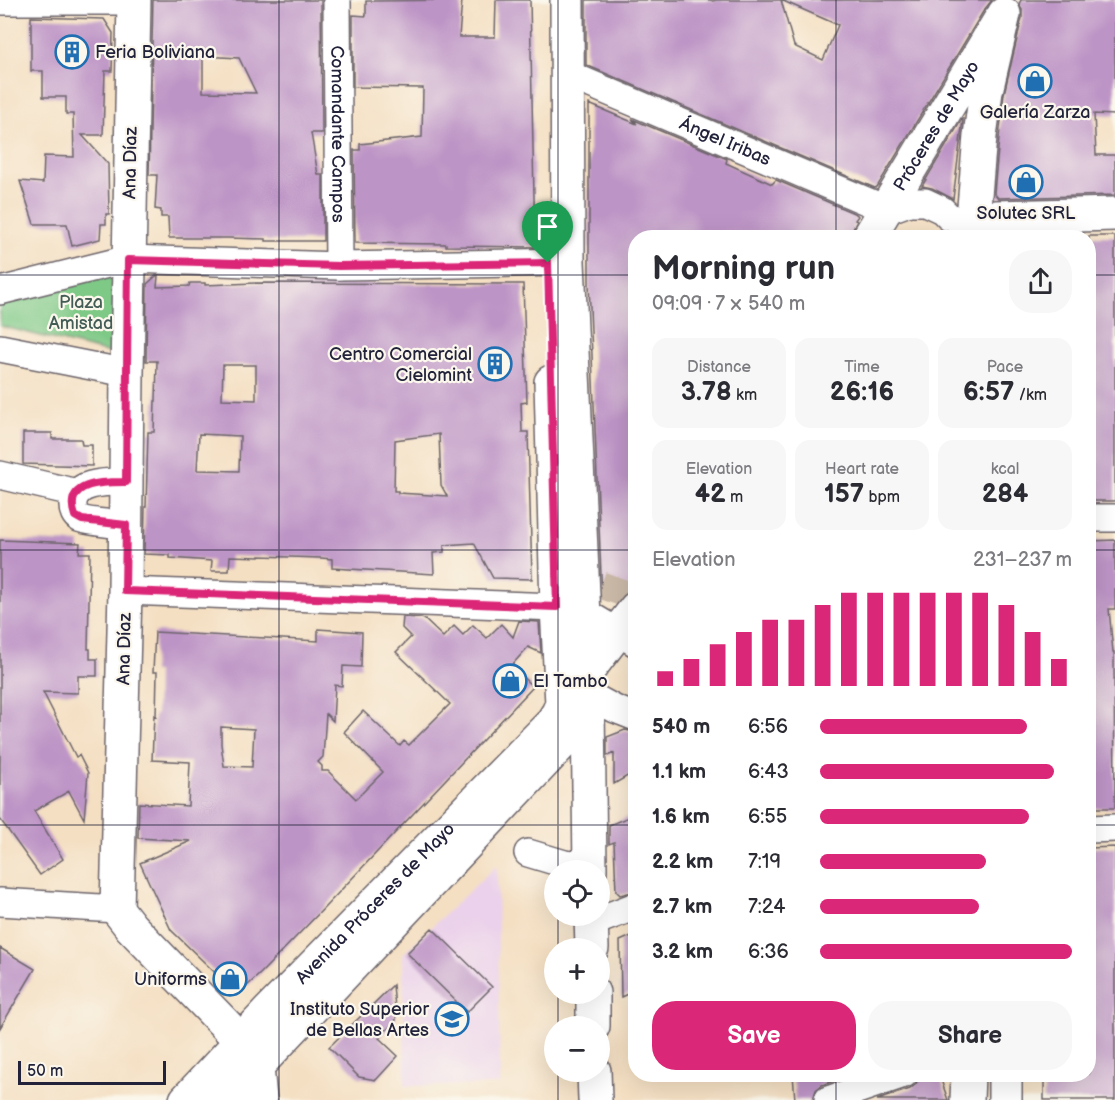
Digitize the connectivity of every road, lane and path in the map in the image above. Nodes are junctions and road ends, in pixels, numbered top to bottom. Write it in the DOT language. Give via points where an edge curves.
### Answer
graph roads {
  1 [pos="337,0"];
  2 [pos="547,0"];
  3 [pos="567,0"];
  4 [pos="0,1"];
  5 [pos="134,1"];
  6 [pos="1007,7"];
  7 [pos="567,74"];
  8 [pos="1115,214"];
  9 [pos="983,220"];
  10 [pos="877,223"];
  11 [pos="128,260"];
  12 [pos="558,263"];
  13 [pos="339,266"];
  14 [pos="0,291"];
  15 [pos="0,348"];
  16 [pos="126,373"];
  17 [pos="0,476"];
  18 [pos="126,482"];
  19 [pos="76,493"];
  20 [pos="1096,518"];
  21 [pos="1115,518"];
  22 [pos="126,525"];
  23 [pos="125,591"];
  24 [pos="571,610"];
  25 [pos="628,620"];
  26 [pos="628,625"];
  27 [pos="582,695"];
  28 [pos="628,714"];
  29 [pos="1115,828"];
  30 [pos="1096,829"];
  31 [pos="528,853"];
  32 [pos="551,860"];
  33 [pos="590,860"];
  34 [pos="0,902"];
  35 [pos="117,909"];
  36 [pos="628,910"];
  37 [pos="591,929"];
  38 [pos="249,1053"];
  39 [pos="594,1082"];
  40 [pos="881,1082"];
  41 [pos="968,1082"];
  42 [pos="1005,1082"];
  43 [pos="186,1100"];
  44 [pos="225,1100"];
  45 [pos="260,1100"];
  46 [pos="595,1100"];
  47 [pos="828,1100"];
  48 [pos="967,1100"];
  49 [pos="1005,1100"];
  1 -- 13 [label="street, Comandante Campos"];
  2 -- 12 [label="main road"];
  3 -- 7 [label="main road"];
  4 -- 5 [label="street"];
  5 -- 11 [label="main road, Ana Díaz"];
  6 -- 9 [label="main road" via="986,91 980,136"];
  6 -- 10 [label="main road, Próceres de Mayo"];
  7 -- 10 [label="street, Ángel Iribas"];
  7 -- 12 [label="main road"];
  8 -- 9 [label="main road"];
  9 -- 10 [label="street" via="957,219 925,202 909,202 890,209"];
  11 -- 13 [label="street"];
  11 -- 14 [label="street"];
  11 -- 16 [label="main road, Ana Díaz"];
  12 -- 13 [label="street"];
  12 -- 24 [label="main road"];
  12 -- 24 [label="main road" via="592,581"];
  15 -- 16 [label="street"];
  16 -- 18 [label="main road, Ana Díaz"];
  17 -- 19 [label="street"];
  18 -- 19 [label="street" via="99,482"];
  18 -- 22 [label="main road, Ana Díaz"];
  19 -- 22 [label="street" via="75,516"];
  20 -- 21 [label="street"];
  22 -- 23 [label="main road, Ana Díaz"];
  23 -- 24 [label="street"];
  23 -- 35 [label="main road, Ana Díaz"];
  24 -- 25 [label="street"];
  24 -- 27 [label="main road"];
  26 -- 27 [label="main road"];
  27 -- 28 [label="street"];
  27 -- 33 [label="main road"];
  27 -- 38 [label="main road, Avenida Próceres de Mayo" via="558,713 318,961"];
  27 -- 38 [label="main road, Avenida Próceres de Mayo" via="564,741"];
  29 -- 30 [label="street"];
  31 -- 32 [label="street"];
  34 -- 35 [label="street"];
  35 -- 38 [label="main road"];
  36 -- 37 [label="street"];
  38 -- 43 [label="main road, Avenida Próceres de Mayo"];
  38 -- 44 [label="main road, Avenida Próceres de Mayo"];
  38 -- 45 [label="main road"];
  39 -- 46 [label="main road"];
  40 -- 47 [label="street"];
  41 -- 48 [label="main road"];
  42 -- 49 [label="main road"];
}
